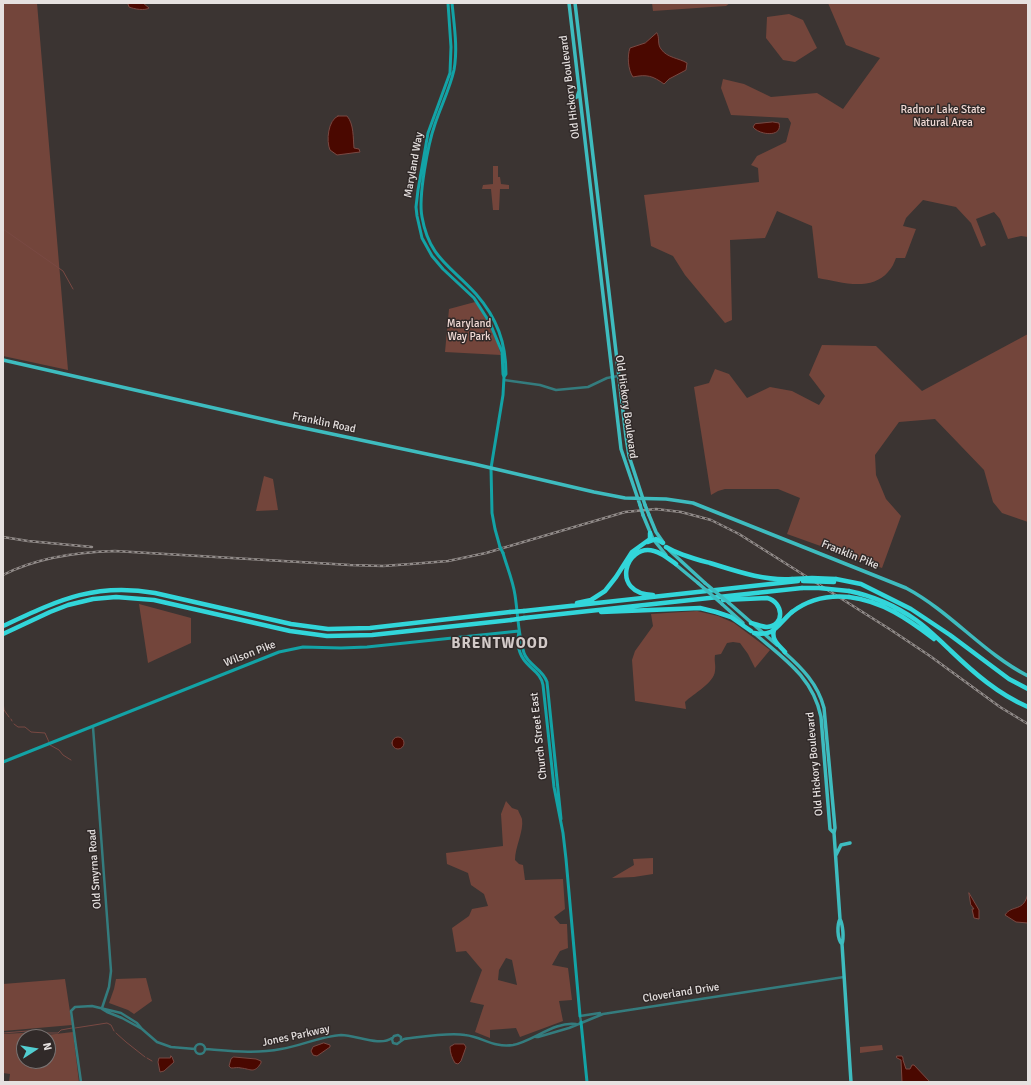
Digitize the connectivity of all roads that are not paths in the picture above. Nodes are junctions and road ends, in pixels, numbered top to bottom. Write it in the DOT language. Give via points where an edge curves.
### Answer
graph roads {
  1 [pos="448,3"];
  2 [pos="452,3"];
  3 [pos="570,3"];
  4 [pos="575,3"];
  5 [pos="450,21"];
  6 [pos="454,25"];
  7 [pos="573,35"];
  8 [pos="578,35"];
  9 [pos="579,90"];
  10 [pos="572,99"];
  11 [pos="436,109"];
  12 [pos="440,111"];
  13 [pos="423,173"];
  14 [pos="416,207"];
  15 [pos="421,207"];
  16 [pos="433,248"];
  17 [pos="428,250"];
  18 [pos="444,263"];
  19 [pos="441,266"];
  20 [pos="502,337"];
  21 [pos="497,339"];
  22 [pos="3,360"];
  23 [pos="618,376"];
  24 [pos="613,377"];
  25 [pos="504,378"];
  26 [pos="491,468"];
  27 [pos="638,499"];
  28 [pos="643,499"];
  29 [pos="650,533"];
  30 [pos="654,540"];
  31 [pos="647,542"];
  32 [pos="665,545"];
  33 [pos="676,564"];
  34 [pos="836,581"];
  35 [pos="669,595"];
  36 [pos="687,602"];
  37 [pos="524,611"];
  38 [pos="585,612"];
  39 [pos="751,623"];
  40 [pos="3,626"];
  41 [pos="775,629"];
  42 [pos="520,631"];
  43 [pos="752,632"];
  44 [pos="763,633"];
  45 [pos="3,634"];
  46 [pos="785,652"];
  47 [pos="952,652"];
  48 [pos="1028,676"];
  49 [pos="1028,689"];
  50 [pos="1028,706"];
  51 [pos="93,727"];
  52 [pos="3,762"];
  53 [pos="834,833"];
  54 [pos="850,843"];
  55 [pos="836,856"];
  56 [pos="844,976"];
  57 [pos="102,1008"];
  58 [pos="606,1013"];
  59 [pos="580,1016"];
  60 [pos="581,1022"];
  61 [pos="402,1039"];
  62 [pos="391,1040"];
  63 [pos="195,1048"];
  64 [pos="205,1049"];
  65 [pos="81,1082"];
  66 [pos="587,1082"];
  67 [pos="851,1082"];
  1 -- 5 [label="main road, Maryland Way"];
  2 -- 6 [label="main road, Maryland Way"];
  3 -- 7 [label="main road, Old Hickory Boulevard"];
  4 -- 8 [label="main road, Old Hickory Boulevard"];
  5 -- 6 [label="main road"];
  5 -- 11 [label="main road, Maryland Way" via="450,73"];
  6 -- 12 [label="main road, Maryland Way" via="454,69"];
  7 -- 8 [label="main road"];
  7 -- 9 [label="main road, Old Hickory Boulevard"];
  8 -- 23 [label="main road, Old Hickory Boulevard"];
  9 -- 10 [label="main road"];
  9 -- 24 [label="main road, Old Hickory Boulevard"];
  11 -- 12 [label="main road"];
  11 -- 13 [label="main road, Maryland Way" via="428,133"];
  12 -- 13 [label="main road, Maryland Way" via="431,136"];
  13 -- 14 [label="main road, Maryland Way"];
  13 -- 15 [label="main road, Maryland Way"];
  14 -- 15 [label="main road"];
  14 -- 17 [label="main road, Maryland Way" via="421,234"];
  15 -- 16 [label="main road, Maryland Way" via="424,230"];
  16 -- 17 [label="main road"];
  16 -- 18 [label="main road, Maryland Way"];
  17 -- 19 [label="main road, Maryland Way"];
  18 -- 19 [label="main road"];
  18 -- 20 [label="main road, Maryland Way" via="486,306"];
  19 -- 21 [label="main road, Maryland Way" via="476,301"];
  20 -- 21 [label="main road"];
  20 -- 25 [label="main road, Maryland Way" via="506,358"];
  21 -- 25 [label="main road, Maryland Way" via="502,352"];
  22 -- 26 [label="main road, Franklin Road"];
  23 -- 24 [label="street"];
  23 -- 28 [label="main road, Old Hickory Boulevard" via="628,447"];
  24 -- 25 [label="street" via="588,387 556,390"];
  24 -- 27 [label="main road, Old Hickory Boulevard" via="621,449"];
  25 -- 26 [label="main road, Maryland Way" via="504,395"];
  26 -- 27 [label="main road, Franklin Road" via="598,493"];
  26 -- 42 [label="main road, Church Street East, bridge" via="492,513 514,588"];
  27 -- 28 [label="main road, Franklin Road"];
  27 -- 29 [label="main road, Old Hickory Boulevard, bridge"];
  28 -- 32 [label="main road, Old Hickory Boulevard, bridge" via="656,532"];
  28 -- 48 [label="main road, Franklin Pike" via="666,499 696,504 900,585 931,603 1000,659"];
  29 -- 30 [label="main road, Old Hickory Boulevard"];
  29 -- 31 [label="highway"];
  30 -- 31 [label="highway"];
  30 -- 32 [label="highway"];
  30 -- 33 [label="main road, Old Hickory Boulevard"];
  31 -- 37 [label="highway" via="632,552 610,586 599,596 585,602"];
  32 -- 34 [label="highway, bridge" via="684,555 768,579 812,578"];
  32 -- 39 [label="main road, Old Hickory Boulevard, bridge"];
  33 -- 35 [label="highway" via="650,550 635,554 626,567 628,583 637,592"];
  33 -- 43 [label="main road, Old Hickory Boulevard, bridge"];
  34 -- 35 [label="highway, bridge" via="798,581"];
  34 -- 49 [label="highway" via="876,592 911,609 1009,679"];
  35 -- 37 [label="highway"];
  36 -- 38 [label="highway"];
  36 -- 39 [label="highway" via="765,598 777,604 780,613 775,624 765,627"];
  36 -- 47 [label="highway, bridge" via="802,588 849,591 880,600 903,612 922,624"];
  37 -- 40 [label="highway, bridge" via="370,628 328,629 287,624 151,593 114,590 88,593 58,601"];
  38 -- 43 [label="highway" via="700,608 731,617"];
  38 -- 45 [label="highway, bridge" via="366,635 327,636 290,631 154,600 112,597 68,605"];
  39 -- 44 [label="main road, Old Hickory Boulevard"];
  41 -- 44 [label="highway"];
  41 -- 46 [label="highway" via="774,639"];
  41 -- 47 [label="highway, bridge" via="804,604 819,598 849,597 870,601 897,613"];
  42 -- 51 [label="main road, Wilson Pike" via="367,647 308,647 286,650"];
  42 -- 59 [label="main road, Church Street East" via="525,656 547,682"];
  43 -- 44 [label="highway"];
  43 -- 53 [label="main road, Old Hickory Boulevard" via="798,672 812,689 819,708 830,829"];
  44 -- 46 [label="main road, Old Hickory Boulevard"];
  46 -- 53 [label="main road, Old Hickory Boulevard" via="813,682 822,699 828,738"];
  47 -- 50 [label="highway" via="995,688"];
  51 -- 52 [label="main road, Wilson Pike"];
  51 -- 57 [label="street, Old Smyrna Road" via="111,970 110,987"];
  53 -- 55 [label="main road, Old Hickory Boulevard"];
  54 -- 55 [label="main road" via="841,845"];
  55 -- 56 [label="main road, Old Hickory Boulevard" via="839,941 842,944"];
  56 -- 58 [label="street, Cloverland Drive"];
  56 -- 67 [label="main road, Old Hickory Boulevard"];
  57 -- 63 [label="street" via="125,1014 162,1044"];
  57 -- 65 [label="street" via="75,1006 71,1012"];
  58 -- 59 [label="street"];
  58 -- 60 [label="street, Cloverland Drive"];
  59 -- 60 [label="street, Church Street East"];
  60 -- 61 [label="street" via="518,1044 502,1046 460,1034"];
  60 -- 66 [label="main road"];
  61 -- 62 [label="street" via="397,1044"];
  61 -- 62 [label="street" via="396,1035"];
  62 -- 64 [label="street, Jones Parkway" via="376,1041 342,1035 259,1052"];
  63 -- 64 [label="street" via="201,1044"];
  63 -- 64 [label="street" via="200,1054"];
}
